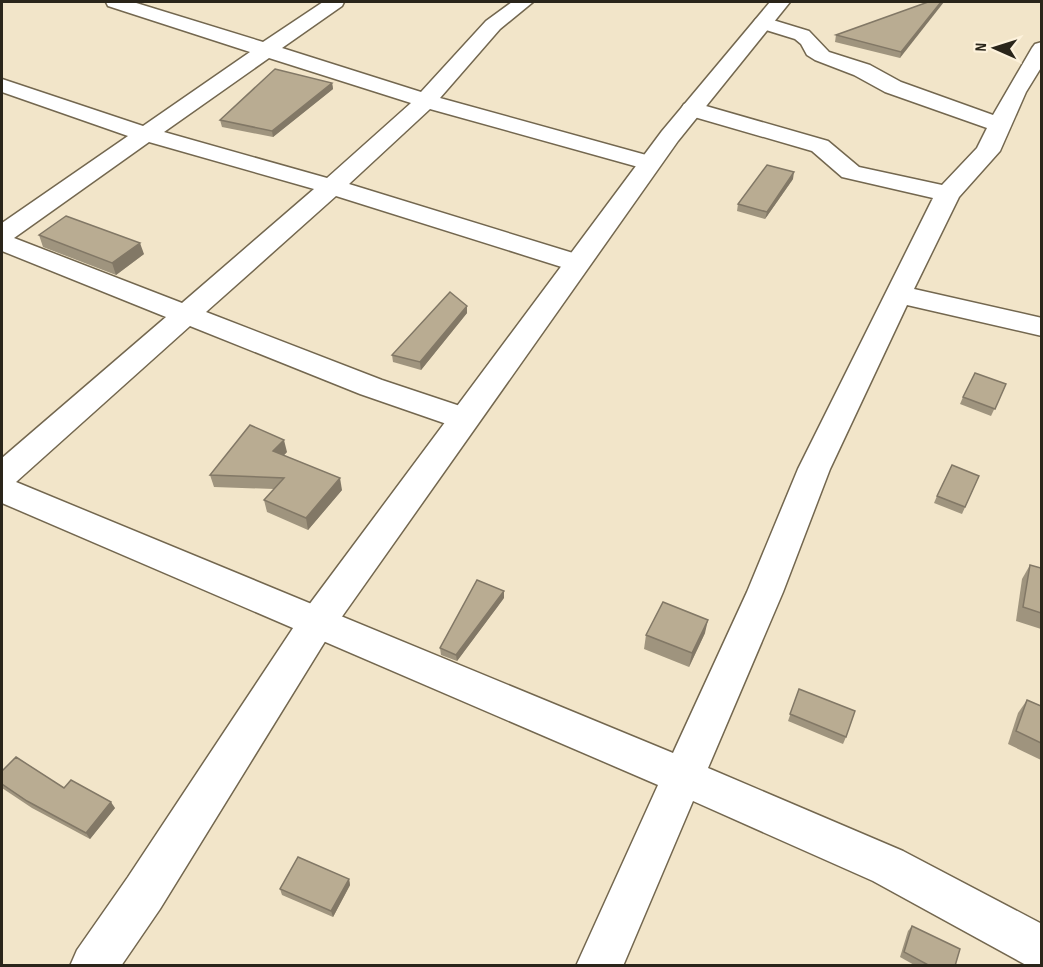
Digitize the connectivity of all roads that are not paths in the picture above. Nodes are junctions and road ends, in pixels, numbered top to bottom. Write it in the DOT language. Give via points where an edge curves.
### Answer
graph roads {
  1 [pos="115,2"];
  2 [pos="335,2"];
  3 [pos="524,2"];
  4 [pos="771,12"];
  5 [pos="1041,48"];
  6 [pos="264,51"];
  7 [pos="2,85"];
  8 [pos="427,101"];
  9 [pos="692,109"];
  10 [pos="999,125"];
  11 [pos="145,134"];
  12 [pos="649,163"];
  13 [pos="330,186"];
  14 [pos="948,194"];
  15 [pos="2,234"];
  16 [pos="2,242"];
  17 [pos="577,263"];
  18 [pos="898,294"];
  19 [pos="183,315"];
  20 [pos="1041,327"];
  21 [pos="464,419"];
  22 [pos="2,476"];
  23 [pos="2,490"];
  24 [pos="316,624"];
  25 [pos="684,777"];
  26 [pos="1041,949"];
  27 [pos="93,966"];
  28 [pos="599,966"];
  1 -- 6 [label="street"];
  2 -- 6 [label="street"];
  3 -- 8 [label="street" via="493,26"];
  4 -- 9 [label="street"];
  4 -- 10 [label="street" via="810,41 814,51 822,56 862,70 893,87"];
  5 -- 10 [label="street"];
  6 -- 8 [label="street"];
  6 -- 11 [label="street"];
  7 -- 11 [label="street"];
  8 -- 12 [label="street"];
  8 -- 13 [label="street"];
  9 -- 12 [label="street"];
  9 -- 14 [label="street" via="820,146 851,172"];
  10 -- 14 [label="street" via="988,151"];
  11 -- 13 [label="street"];
  11 -- 15 [label="street"];
  12 -- 17 [label="street"];
  13 -- 17 [label="street"];
  13 -- 19 [label="street"];
  14 -- 18 [label="street"];
  16 -- 19 [label="street"];
  17 -- 21 [label="street"];
  18 -- 20 [label="street"];
  18 -- 25 [label="street" via="814,469"];
  19 -- 21 [label="street"];
  19 -- 22 [label="street"];
  21 -- 24 [label="street"];
  23 -- 24 [label="street"];
  24 -- 25 [label="street"];
  24 -- 27 [label="street"];
  25 -- 26 [label="street" via="888,866"];
  25 -- 28 [label="street"];
}
